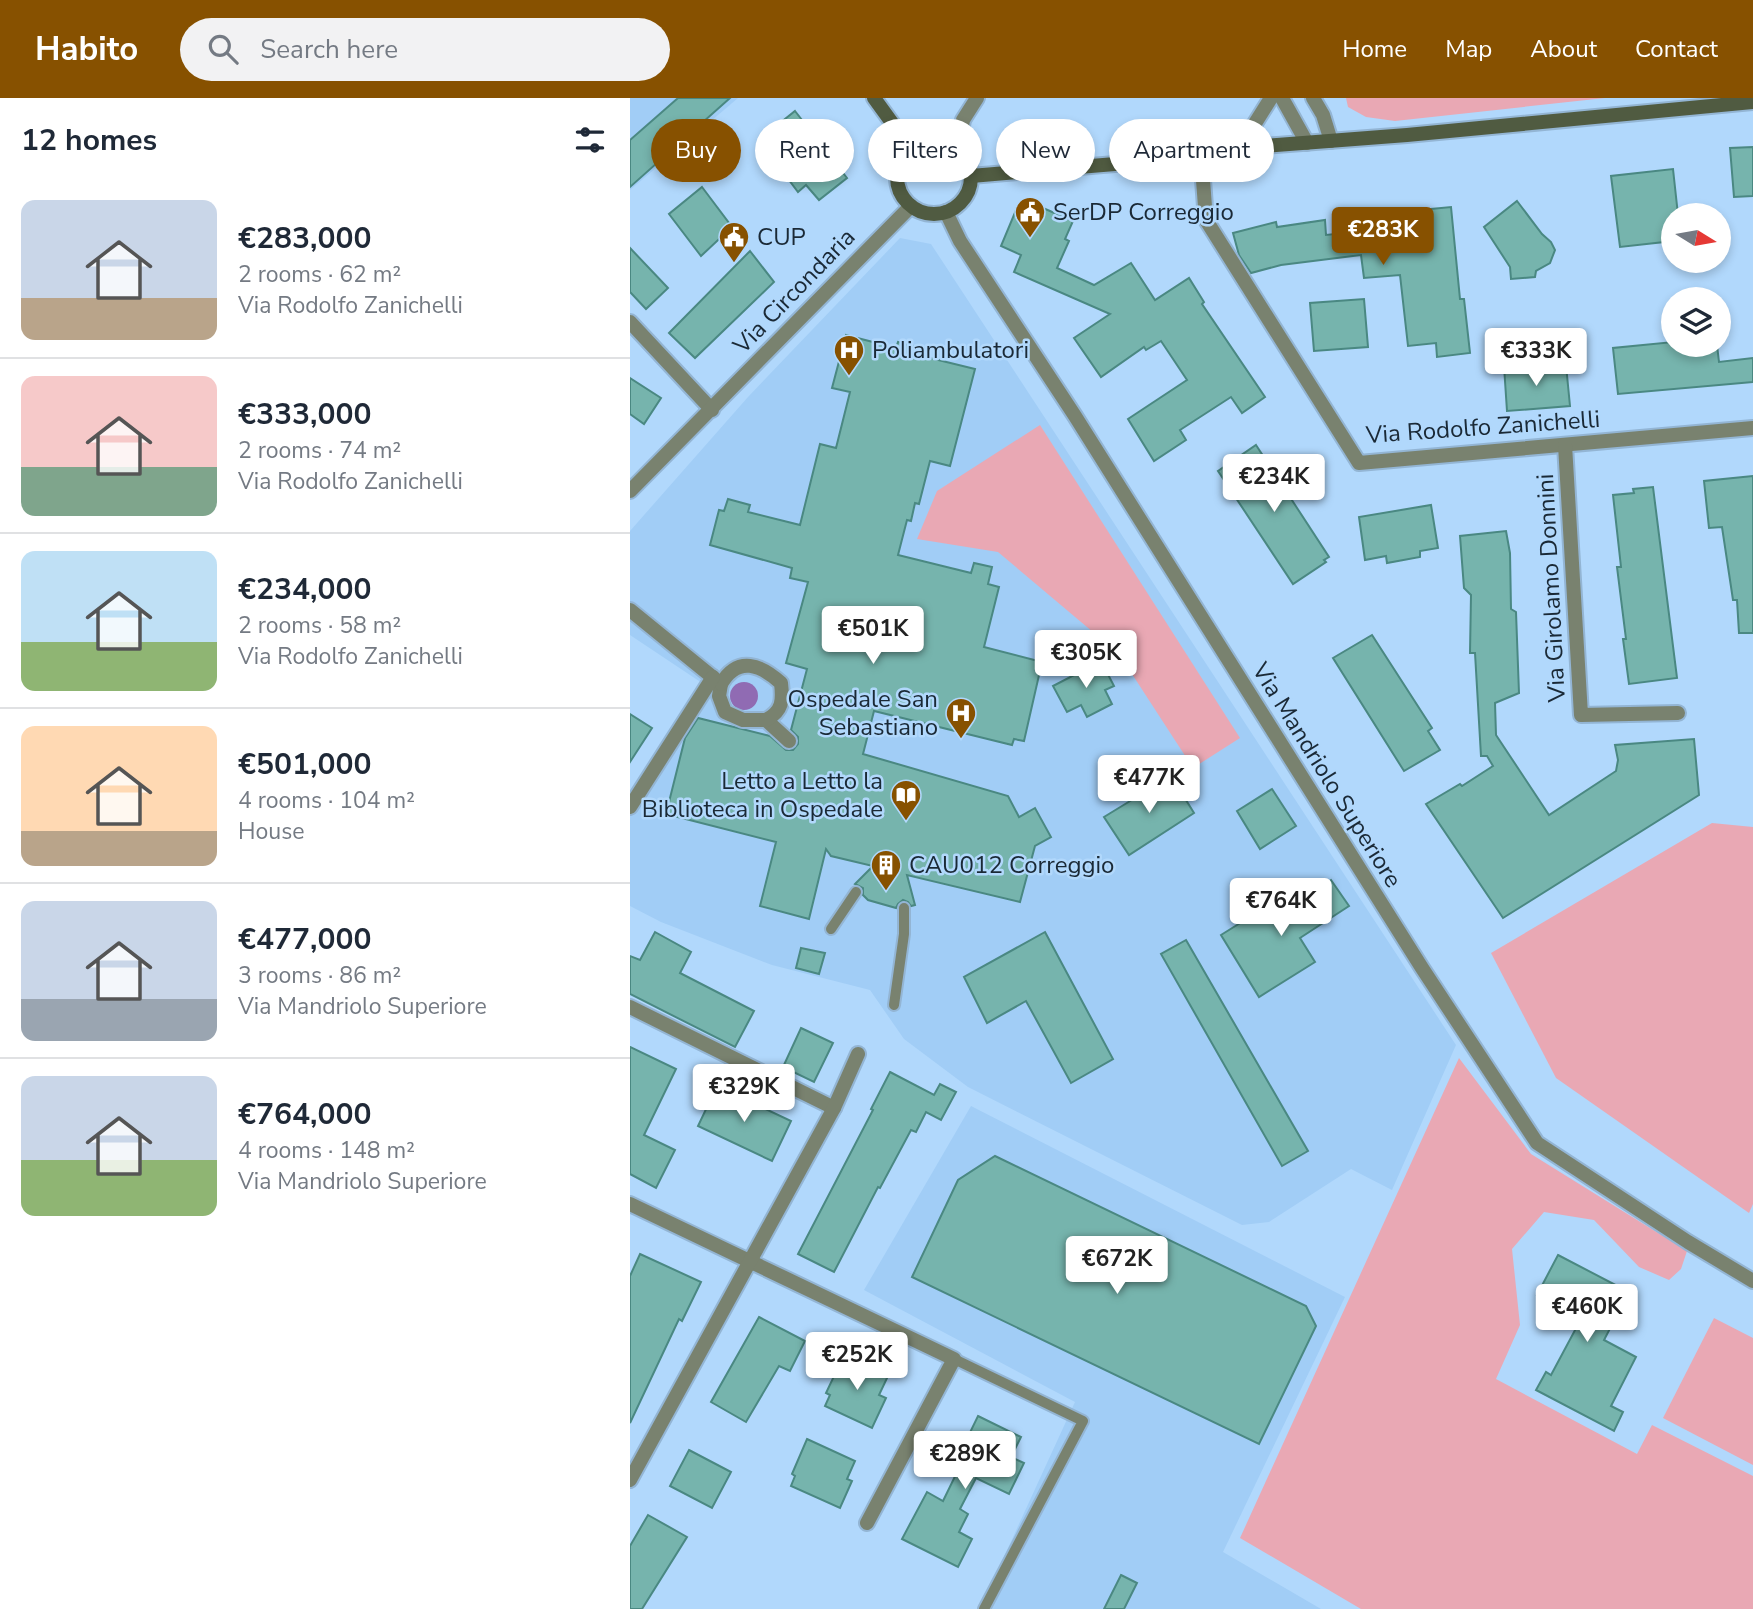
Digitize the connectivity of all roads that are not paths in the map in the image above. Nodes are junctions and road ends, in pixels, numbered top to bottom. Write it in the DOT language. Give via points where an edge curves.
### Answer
graph roads {
  1 [pos="874,98"];
  2 [pos="977,98"];
  3 [pos="1271,98"];
  4 [pos="1282,98"];
  5 [pos="1313,98"];
  6 [pos="1698,102"];
  7 [pos="1753,102"];
  8 [pos="1673,104"];
  9 [pos="889,119"];
  10 [pos="964,119"];
  11 [pos="1258,119"];
  12 [pos="1331,141"];
  13 [pos="1307,143"];
  14 [pos="1274,145"];
  15 [pos="1109,165"];
  16 [pos="982,175"];
  17 [pos="899,182"];
  18 [pos="970,182"];
  19 [pos="1203,182"];
  20 [pos="911,206"];
  21 [pos="946,212"];
  22 [pos="630,322"];
  23 [pos="712,410"];
  24 [pos="1753,428"];
  25 [pos="1565,445"];
  26 [pos="630,491"];
  27 [pos="630,610"];
  28 [pos="717,680"];
  29 [pos="1678,713"];
  30 [pos="766,720"];
  31 [pos="789,741"];
  32 [pos="630,807"];
  33 [pos="856,892"];
  34 [pos="904,908"];
  35 [pos="831,929"];
  36 [pos="894,1005"];
  37 [pos="630,1007"];
  38 [pos="858,1054"];
  39 [pos="834,1108"];
  40 [pos="630,1205"];
  41 [pos="750,1263"];
  42 [pos="1753,1280"];
  43 [pos="954,1359"];
  44 [pos="630,1480"];
  45 [pos="867,1523"];
  46 [pos="984,1609"];
  1 -- 9 [label="main road"];
  2 -- 10 [label="street"];
  3 -- 11 [label="street"];
  4 -- 13 [label="street"];
  5 -- 12 [label="street"];
  6 -- 7 [label="main road"];
  6 -- 8 [label="main road"];
  8 -- 12 [label="main road"];
  12 -- 13 [label="main road"];
  13 -- 14 [label="main road"];
  15 -- 16 [label="main road"];
  17 -- 20 [label="main road"];
  18 -- 21 [label="main road" via="962,202"];
  19 -- 25 [label="street, Via Rodolfo Zanichelli" via="1206,220 1359,463"];
  20 -- 21 [label="main road" via="925,213"];
  20 -- 23 [label="street, Via Circondaria"];
  21 -- 42 [label="street, Via Mandriolo Superiore" via="960,241 1537,1143"];
  22 -- 23 [label="street"];
  23 -- 26 [label="street, Via Circondaria"];
  24 -- 25 [label="street, Via Rodolfo Zanichelli"];
  25 -- 29 [label="street, Via Girolamo Donnini" via="1581,715"];
  27 -- 28 [label="street"];
  28 -- 30 [label="street" via="726,712 743,720"];
  28 -- 30 [label="street" via="745,665 765,669 781,683 783,701 776,715"];
  28 -- 32 [label="street"];
  30 -- 31 [label="street"];
  33 -- 35 [label="lane"];
  34 -- 36 [label="lane"];
  37 -- 39 [label="street"];
  38 -- 39 [label="street"];
  39 -- 41 [label="street"];
  40 -- 41 [label="street"];
  41 -- 43 [label="street"];
  41 -- 44 [label="street"];
  43 -- 45 [label="street"];
  43 -- 46 [label="lane" via="1083,1421"];
}
